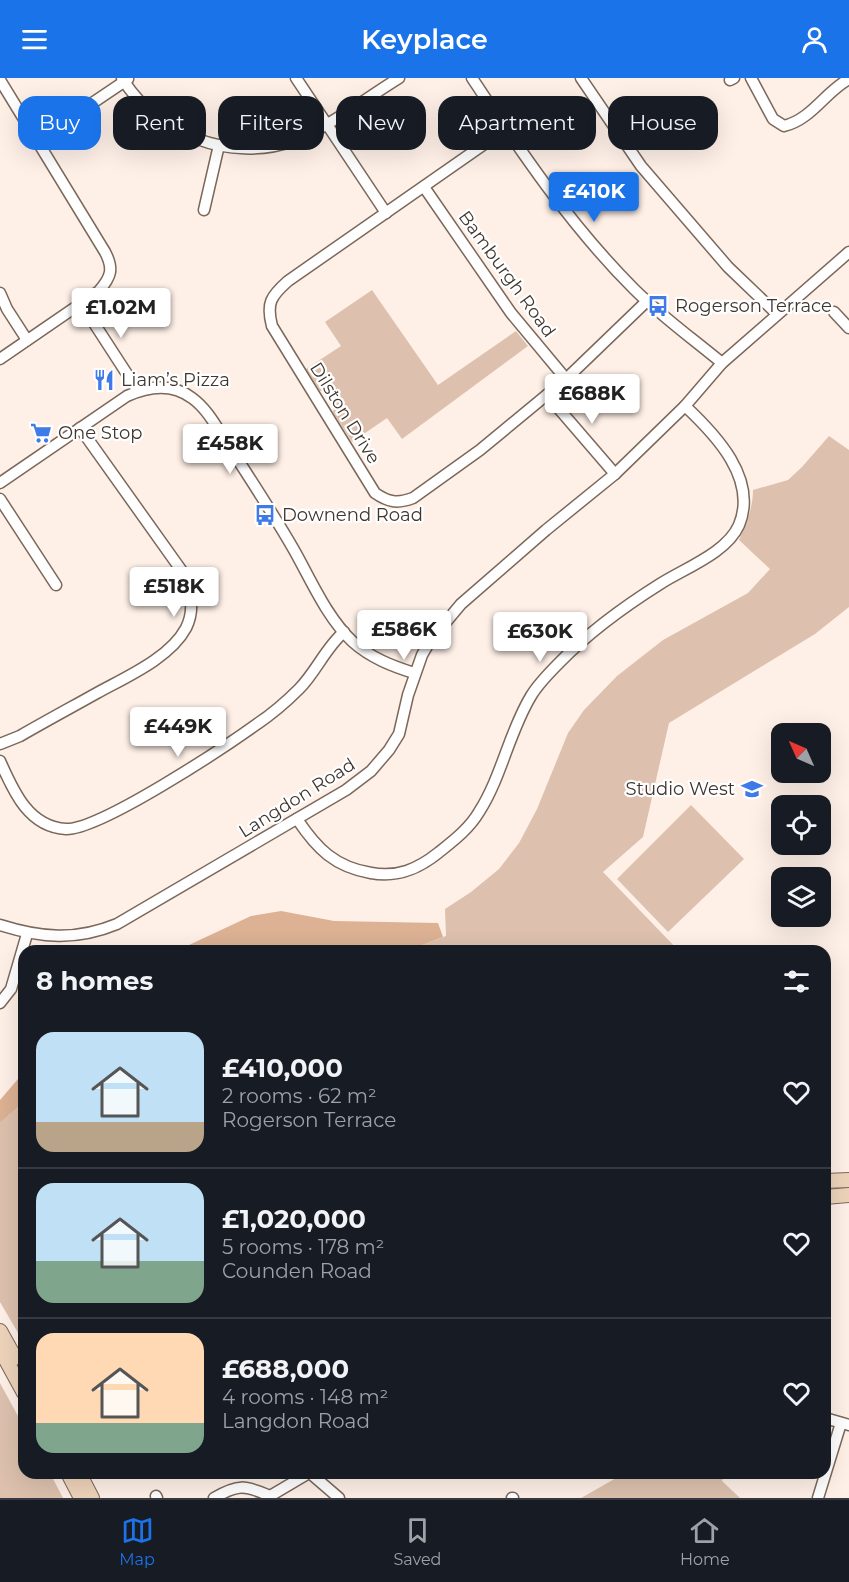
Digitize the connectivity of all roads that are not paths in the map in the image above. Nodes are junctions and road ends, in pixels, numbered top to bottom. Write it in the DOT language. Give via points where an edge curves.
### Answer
graph roads {
  1 [pos="297,78"];
  2 [pos="399,78"];
  3 [pos="472,78"];
  4 [pos="581,78"];
  5 [pos="751,78"];
  6 [pos="125,79"];
  7 [pos="849,79"];
  8 [pos="0,80"];
  9 [pos="101,96"];
  10 [pos="484,96"];
  11 [pos="4,98"];
  12 [pos="18,117"];
  13 [pos="326,123"];
  14 [pos="218,145"];
  15 [pos="218,149"];
  16 [pos="42,150"];
  17 [pos="476,150"];
  18 [pos="521,150"];
  19 [pos="424,187"];
  20 [pos="204,210"];
  21 [pos="386,213"];
  22 [pos="849,252"];
  23 [pos="0,293"];
  24 [pos="647,301"];
  25 [pos="81,303"];
  26 [pos="834,312"];
  27 [pos="777,314"];
  28 [pos="849,328"];
  29 [pos="27,340"];
  30 [pos="0,358"];
  31 [pos="722,363"];
  32 [pos="566,379"];
  33 [pos="138,391"];
  34 [pos="547,395"];
  35 [pos="685,406"];
  36 [pos="80,428"];
  37 [pos="615,474"];
  38 [pos="0,483"];
  39 [pos="0,499"];
  40 [pos="56,585"];
  41 [pos="344,632"];
  42 [pos="414,673"];
  43 [pos="0,744"];
  44 [pos="0,761"];
  45 [pos="297,819"];
  46 [pos="0,925"];
  47 [pos="27,934"];
  48 [pos="24,945"];
  49 [pos="18,965"];
  50 [pos="0,1003"];
  51 [pos="849,1180"];
  52 [pos="831,1181"];
  53 [pos="849,1196"];
  54 [pos="831,1197"];
  55 [pos="0,1331"];
  56 [pos="0,1349"];
  57 [pos="18,1363"];
  58 [pos="18,1382"];
  59 [pos="845,1424"];
  60 [pos="831,1462"];
  61 [pos="79,1479"];
  62 [pos="81,1479"];
  63 [pos="300,1479"];
  64 [pos="317,1479"];
  65 [pos="825,1479"];
  66 [pos="271,1497"];
  67 [pos="81,1498"];
  68 [pos="92,1498"];
  69 [pos="214,1498"];
  70 [pos="339,1498"];
  71 [pos="818,1498"];
  1 -- 13 [label="street"];
  2 -- 13 [label="street"];
  3 -- 10 [label="street"];
  4 -- 27 [label="street" via="648,174 728,267"];
  5 -- 7 [label="street" via="773,119 784,126 816,108"];
  6 -- 9 [label="street"];
  6 -- 14 [label="street" via="156,117 177,131"];
  8 -- 11 [label="street"];
  11 -- 12 [label="street"];
  13 -- 21 [label="street"];
  15 -- 20 [label="street"];
  16 -- 25 [label="street" via="110,262 107,281"];
  17 -- 19 [label="street, Dilston Drive"];
  18 -- 24 [label="street" via="558,202"];
  19 -- 21 [label="street, Dilston Drive"];
  19 -- 32 [label="street, Bamburgh Road" via="511,313"];
  21 -- 34 [label="street, Dilston Drive" via="288,281 276,292 269,313 272,326 375,493 394,502 413,498"];
  22 -- 27 [label="street, Langdon Road"];
  23 -- 29 [label="street"];
  24 -- 31 [label="street"];
  24 -- 32 [label="street, Dilston Drive"];
  25 -- 29 [label="street"];
  25 -- 33 [label="street"];
  26 -- 28 [label="street"];
  27 -- 31 [label="street, Langdon Road"];
  29 -- 30 [label="street"];
  31 -- 35 [label="street, Langdon Road"];
  32 -- 34 [label="street, Dilston Drive"];
  33 -- 36 [label="street"];
  33 -- 41 [label="street" via="161,387 176,391 192,398 207,413"];
  34 -- 37 [label="street"];
  35 -- 37 [label="street, Langdon Road"];
  35 -- 45 [label="street" via="707,427 741,480 744,505 738,527 717,552 613,616 561,661 531,695 491,790 461,834 424,864 405,873 380,874 357,870 330,858 310,840"];
  36 -- 38 [label="street"];
  36 -- 43 [label="street" via="184,574 190,588 191,614 175,644 139,670"];
  37 -- 42 [label="street, Langdon Road" via="461,604 430,641"];
  39 -- 40 [label="street"];
  41 -- 42 [label="street" via="377,659"];
  41 -- 44 [label="street" via="301,686 257,724 156,789 99,820 66,829 37,819 18,800"];
  42 -- 45 [label="street, Langdon Road" via="399,734 389,750 371,771 346,790"];
  45 -- 47 [label="street, Langdon Road" via="117,924 81,935"];
  46 -- 47 [label="street, Langdon Road"];
  47 -- 48 [label="street"];
  49 -- 50 [label="street" via="11,989"];
  51 -- 52 [label="street"];
  53 -- 54 [label="street"];
  55 -- 57 [label="street"];
  56 -- 58 [label="street"];
  59 -- 60 [label="street"];
  61 -- 67 [label="street"];
  62 -- 68 [label="street"];
  63 -- 66 [label="street"];
  64 -- 70 [label="street"];
  65 -- 71 [label="street"];
  66 -- 69 [label="street" via="248,1486 227,1490"];
}
